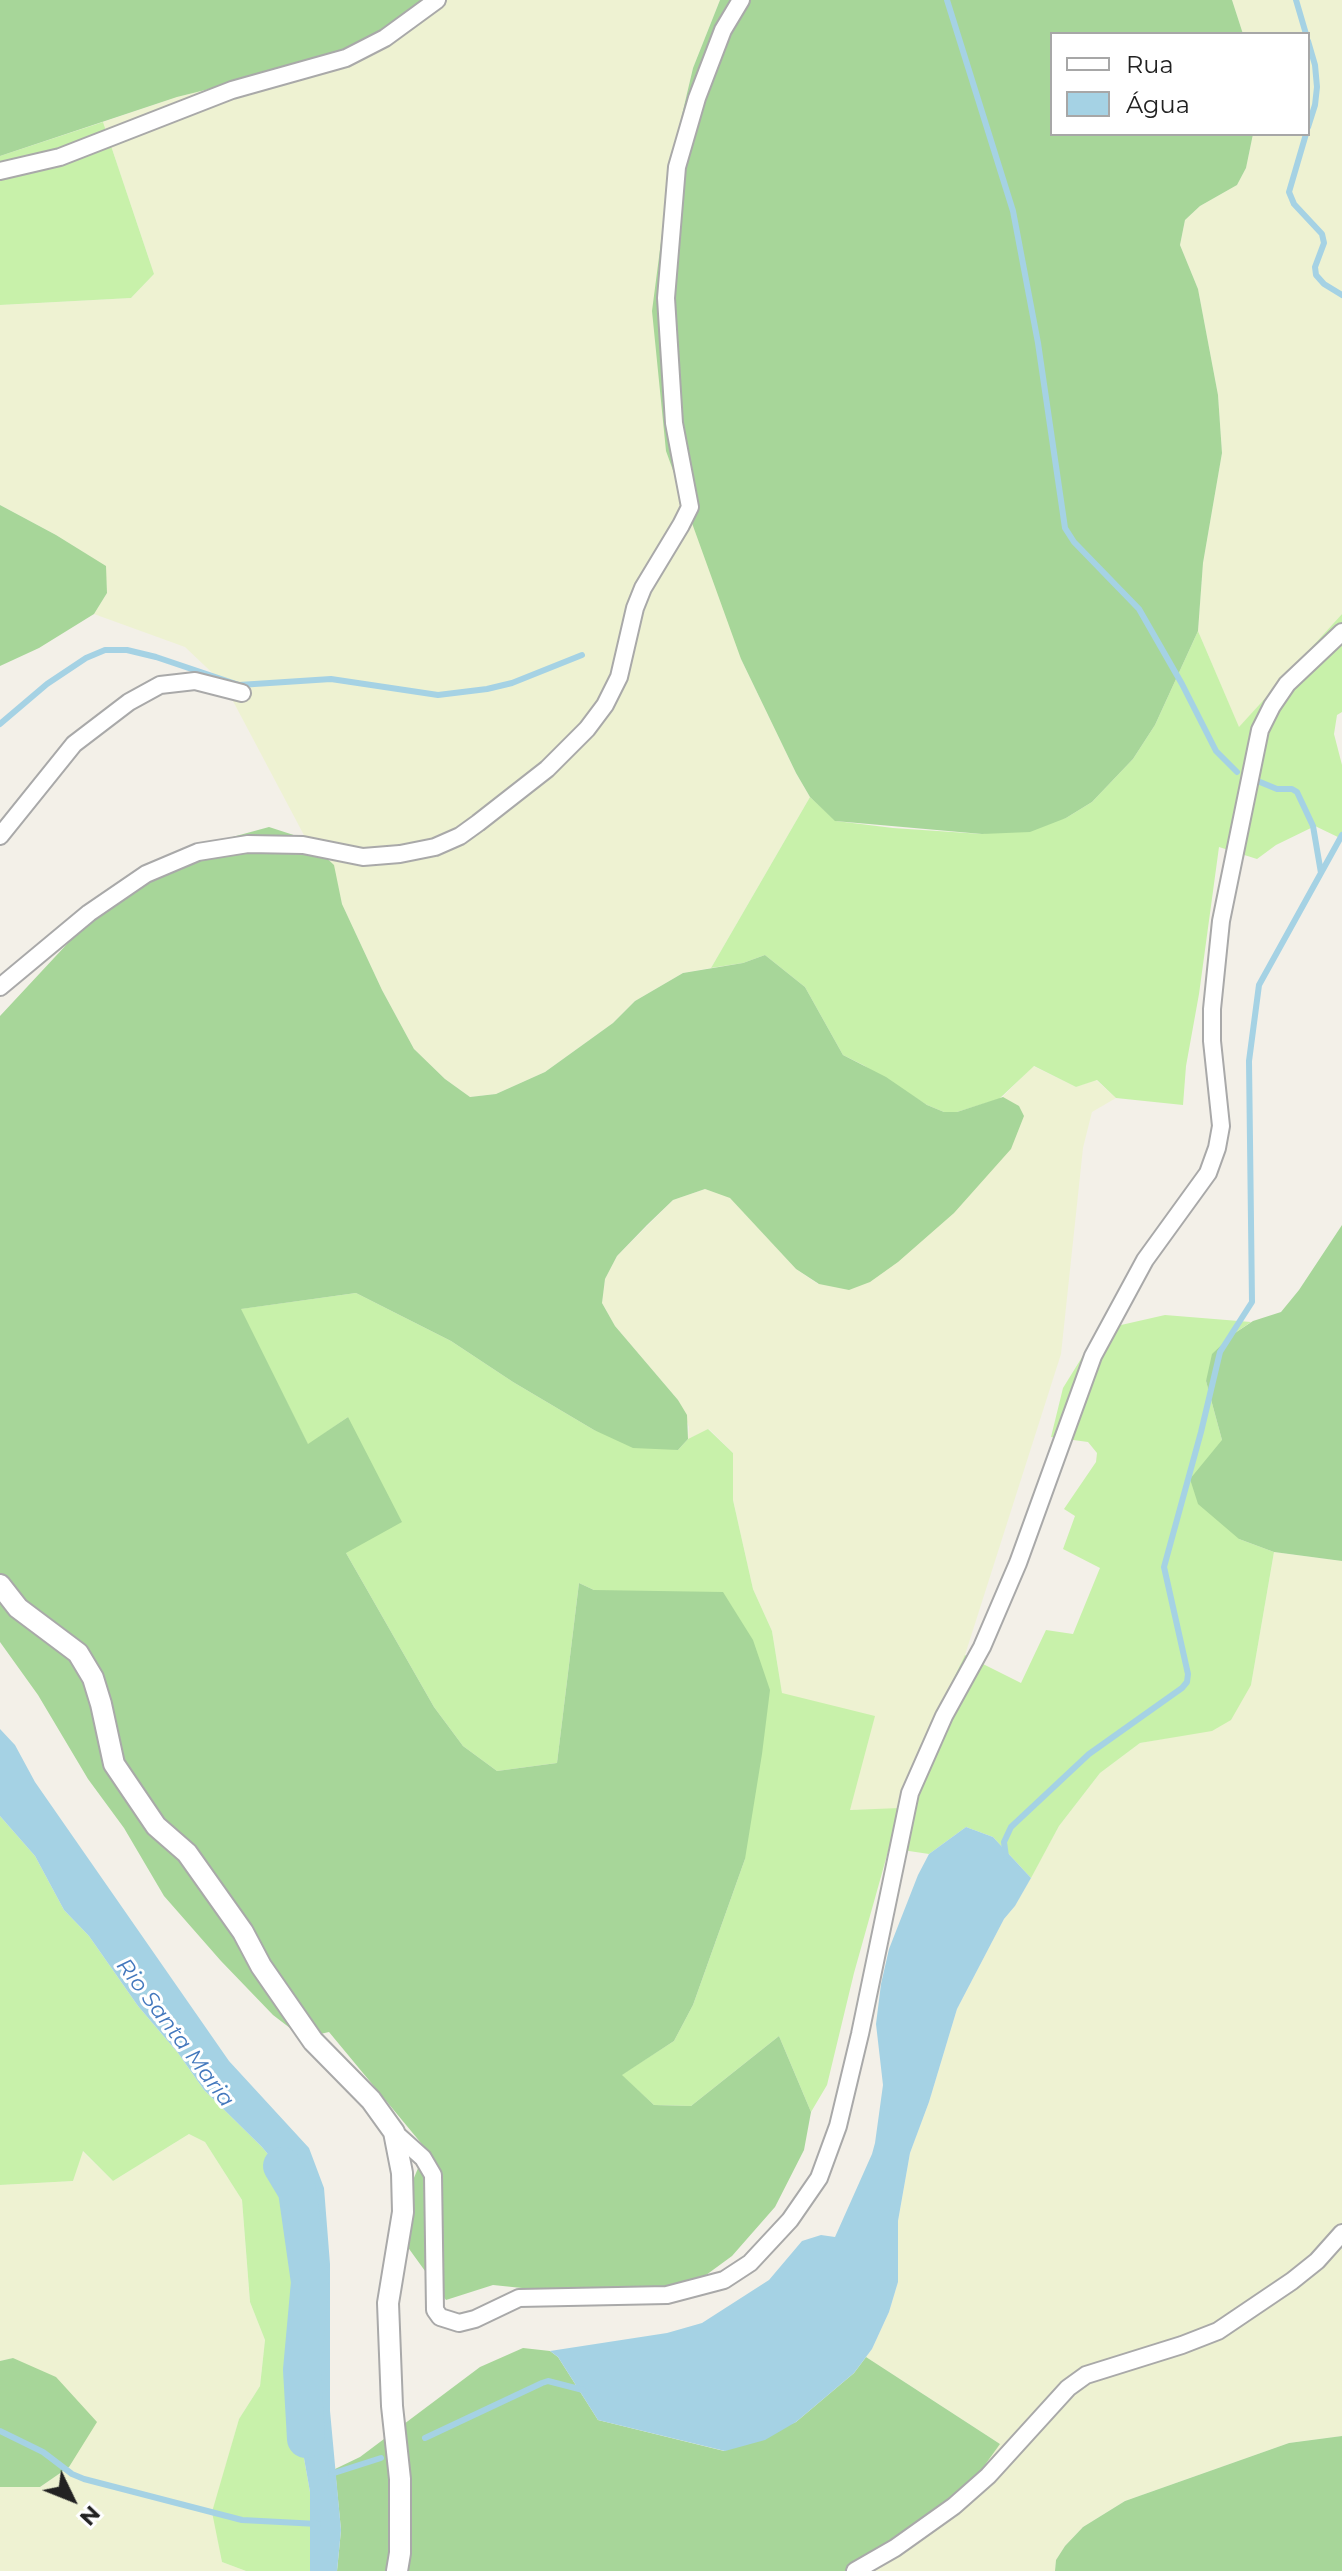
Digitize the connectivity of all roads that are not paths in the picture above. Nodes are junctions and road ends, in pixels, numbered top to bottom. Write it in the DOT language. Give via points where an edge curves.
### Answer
graph roads {
  1 [pos="437,0"];
  2 [pos="741,0"];
  3 [pos="0,171"];
  4 [pos="1342,632"];
  5 [pos="242,693"];
  6 [pos="0,836"];
  7 [pos="0,987"];
  8 [pos="0,1585"];
  9 [pos="9,1609"];
  10 [pos="394,2132"];
  11 [pos="1342,2233"];
  12 [pos="397,2571"];
  13 [pos="855,2571"];
  1 -- 3 [label="street" via="385,38 346,58 232,90 60,157"];
  2 -- 7 [label="street" via="723,30 677,167 666,298 674,423 690,507 643,588 619,677 587,729 547,769 478,823 435,847 363,857 303,845 248,844 198,852 146,874 89,913"];
  4 -- 10 [label="street" via="1287,684 1260,730 1221,921 1212,1009 1221,1126 1217,1148 1208,1173 1145,1260 1093,1356 1018,1563 915,1781 838,2126 819,2178 750,2263 724,2280 667,2295 519,2298 459,2323 435,2310 433,2175 423,2158"];
  5 -- 6 [label="street" via="195,681 160,685 129,702 74,744"];
  8 -- 9 [label="street"];
  9 -- 10 [label="street" via="78,1653 93,1678 114,1764 156,1826 187,1853 313,2041 371,2100"];
  10 -- 12 [label="street" via="403,2212 388,2303 400,2479"];
  11 -- 13 [label="street" via="1292,2281 1218,2331 1086,2375 954,2506"];
}
